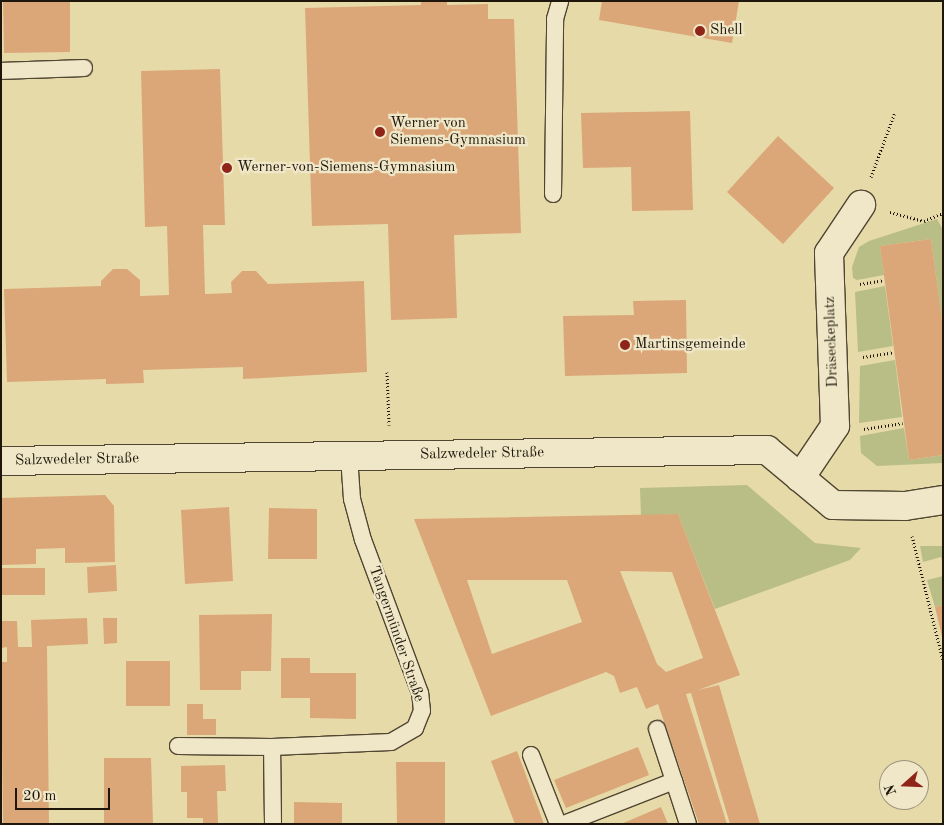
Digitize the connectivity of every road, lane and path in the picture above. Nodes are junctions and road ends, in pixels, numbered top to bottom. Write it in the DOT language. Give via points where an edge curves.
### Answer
graph roads {
  1 [pos="560,1"];
  2 [pos="84,68"];
  3 [pos="1,71"];
  4 [pos="895,112"];
  5 [pos="553,194"];
  6 [pos="861,205"];
  7 [pos="941,214"];
  8 [pos="943,221"];
  9 [pos="387,372"];
  10 [pos="348,456"];
  11 [pos="390,456"];
  12 [pos="1,461"];
  13 [pos="800,478"];
  14 [pos="943,500"];
  15 [pos="904,506"];
  16 [pos="941,634"];
  17 [pos="937,635"];
  18 [pos="943,660"];
  19 [pos="657,729"];
  20 [pos="178,746"];
  21 [pos="272,747"];
  22 [pos="531,755"];
  23 [pos="674,781"];
  24 [pos="273,824"];
  25 [pos="558,824"];
  26 [pos="564,824"];
  27 [pos="688,824"];
  1 -- 5 [label="lane" via="555,19"];
  2 -- 3 [label="lane"];
  4 -- 6 [label="path"];
  6 -- 7 [label="path" via="924,221"];
  6 -- 13 [label="street, Dräseckeplatz" via="829,253 835,426"];
  7 -- 8 [label="path"];
  9 -- 11 [label="path"];
  10 -- 11 [label="street, Salzwedeler Straße"];
  10 -- 12 [label="street, Salzwedeler Straße"];
  10 -- 21 [label="lane, Tangermünder Straße" via="352,499 363,540 420,694 421,715 408,734 386,743"];
  11 -- 13 [label="street, Salzwedeler Straße" via="767,450"];
  13 -- 15 [label="street, Salzwedeler Straße" via="833,504"];
  14 -- 15 [label="street, Salzwedeler Straße"];
  15 -- 17 [label="path"];
  16 -- 17 [label="path"];
  17 -- 18 [label="path"];
  19 -- 23 [label="lane"];
  20 -- 21 [label="lane, Tangermünder Straße"];
  21 -- 24 [label="lane"];
  22 -- 25 [label="lane"];
  23 -- 26 [label="lane"];
  23 -- 27 [label="lane"];
}
